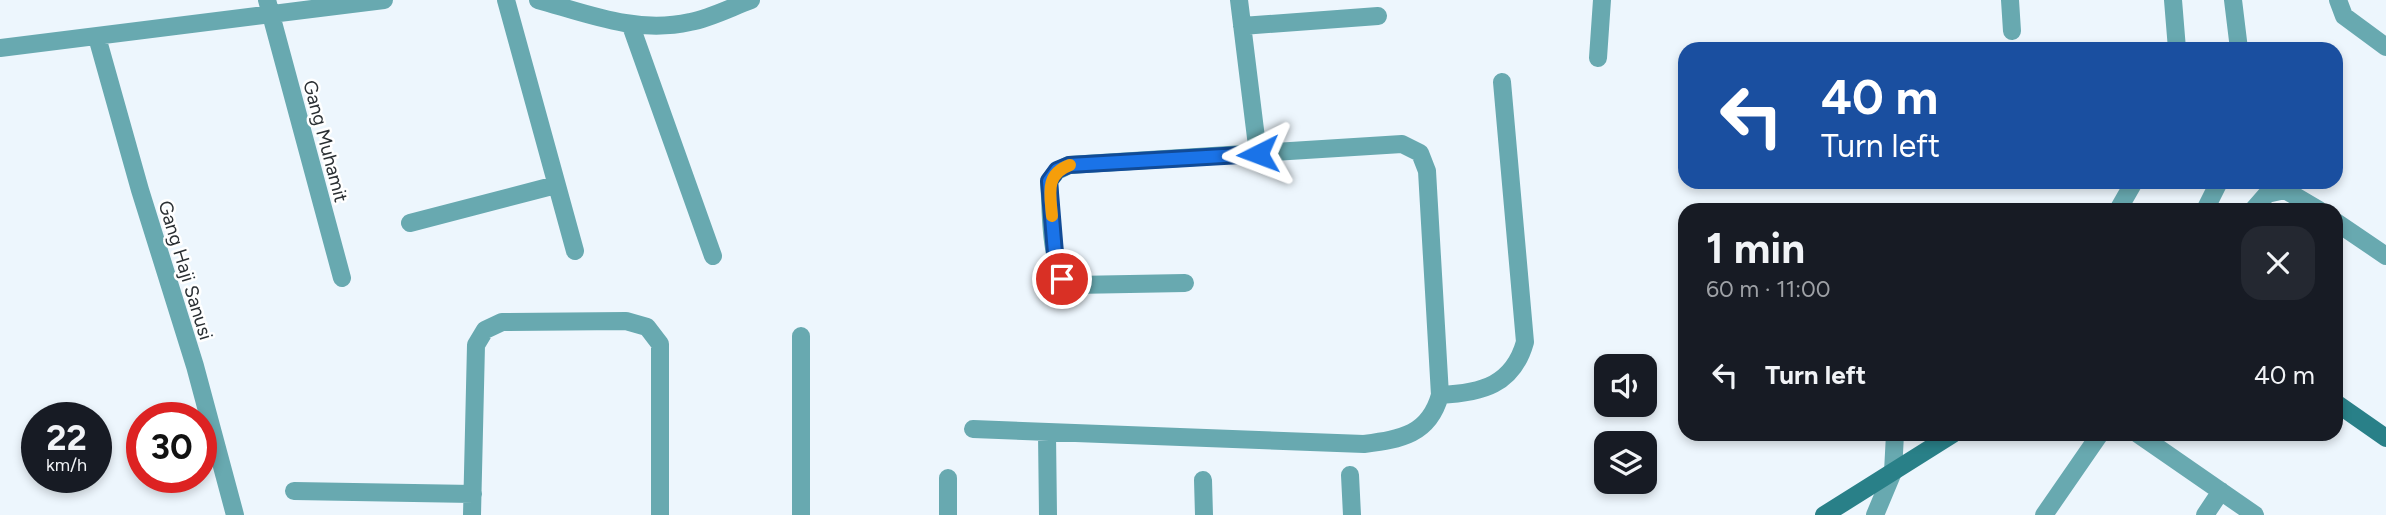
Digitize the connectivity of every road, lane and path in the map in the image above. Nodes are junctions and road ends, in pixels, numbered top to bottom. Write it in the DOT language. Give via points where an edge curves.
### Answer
graph roads {
  1 [pos="384,0"];
  2 [pos="506,0"];
  3 [pos="538,0"];
  4 [pos="751,0"];
  5 [pos="1239,0"];
  6 [pos="1602,0"];
  7 [pos="2010,0"];
  8 [pos="2173,0"];
  9 [pos="2233,0"];
  10 [pos="2338,0"];
  11 [pos="269,7"];
  12 [pos="1378,16"];
  13 [pos="631,26"];
  14 [pos="1242,26"];
  15 [pos="2012,30"];
  16 [pos="97,37"];
  17 [pos="2176,42"];
  18 [pos="2238,42"];
  19 [pos="2386,47"];
  20 [pos="0,48"];
  21 [pos="1598,58"];
  22 [pos="1502,82"];
  23 [pos="1258,154"];
  24 [pos="556,185"];
  25 [pos="2259,203"];
  26 [pos="2307,203"];
  27 [pos="410,223"];
  28 [pos="2343,227"];
  29 [pos="575,251"];
  30 [pos="713,256"];
  31 [pos="2386,256"];
  32 [pos="342,278"];
  33 [pos="1185,283"];
  34 [pos="801,335"];
  35 [pos="1440,395"];
  36 [pos="2343,408"];
  37 [pos="973,429"];
  38 [pos="1047,434"];
  39 [pos="2386,438"];
  40 [pos="1895,441"];
  41 [pos="1942,441"];
  42 [pos="2095,441"];
  43 [pos="2147,441"];
  44 [pos="1893,472"];
  45 [pos="1350,475"];
  46 [pos="948,478"];
  47 [pos="1203,480"];
  48 [pos="294,491"];
  49 [pos="2221,491"];
  50 [pos="473,494"];
  51 [pos="235,515"];
  52 [pos="472,515"];
  53 [pos="660,515"];
  54 [pos="801,515"];
  55 [pos="948,515"];
  56 [pos="1048,515"];
  57 [pos="1203,515"];
  58 [pos="1352,515"];
  59 [pos="1824,515"];
  60 [pos="1875,515"];
  61 [pos="2043,515"];
  62 [pos="2205,515"];
  63 [pos="2255,515"];
  1 -- 11 [label="street"];
  2 -- 24 [label="street"];
  3 -- 13 [label="street"];
  4 -- 13 [label="street" via="691,22"];
  5 -- 14 [label="street"];
  6 -- 21 [label="street"];
  7 -- 15 [label="street"];
  8 -- 17 [label="street"];
  9 -- 18 [label="street"];
  10 -- 19 [label="street" via="2344,16"];
  11 -- 16 [label="street"];
  11 -- 32 [label="street, Gang Muhamit"];
  12 -- 14 [label="street"];
  13 -- 30 [label="street"];
  14 -- 23 [label="street"];
  16 -- 20 [label="street"];
  16 -- 51 [label="street, Gang Haji Sanusi"];
  22 -- 35 [label="street" via="1525,342 1520,363 1507,376 1460,394"];
  23 -- 33 [label="street" via="1069,165 1057,170 1049,181 1056,265 1062,279 1074,285"];
  23 -- 35 [label="street" via="1402,145 1420,153 1427,171"];
  24 -- 27 [label="street"];
  24 -- 29 [label="street"];
  25 -- 26 [label="street" via="2267,194 2285,190"];
  28 -- 31 [label="street"];
  34 -- 54 [label="street"];
  35 -- 38 [label="street" via="1434,414 1419,429 1396,440 1364,444"];
  36 -- 39 [label="street"];
  37 -- 38 [label="street"];
  38 -- 56 [label="street"];
  40 -- 44 [label="street"];
  41 -- 44 [label="street"];
  42 -- 61 [label="street"];
  43 -- 49 [label="street"];
  44 -- 59 [label="street"];
  44 -- 60 [label="street"];
  45 -- 58 [label="street"];
  46 -- 55 [label="street"];
  47 -- 57 [label="street"];
  48 -- 50 [label="street"];
  49 -- 62 [label="street"];
  49 -- 63 [label="street"];
  50 -- 52 [label="street"];
  50 -- 53 [label="street" via="476,345 485,330 502,322 626,321 647,327 660,344"];
}
